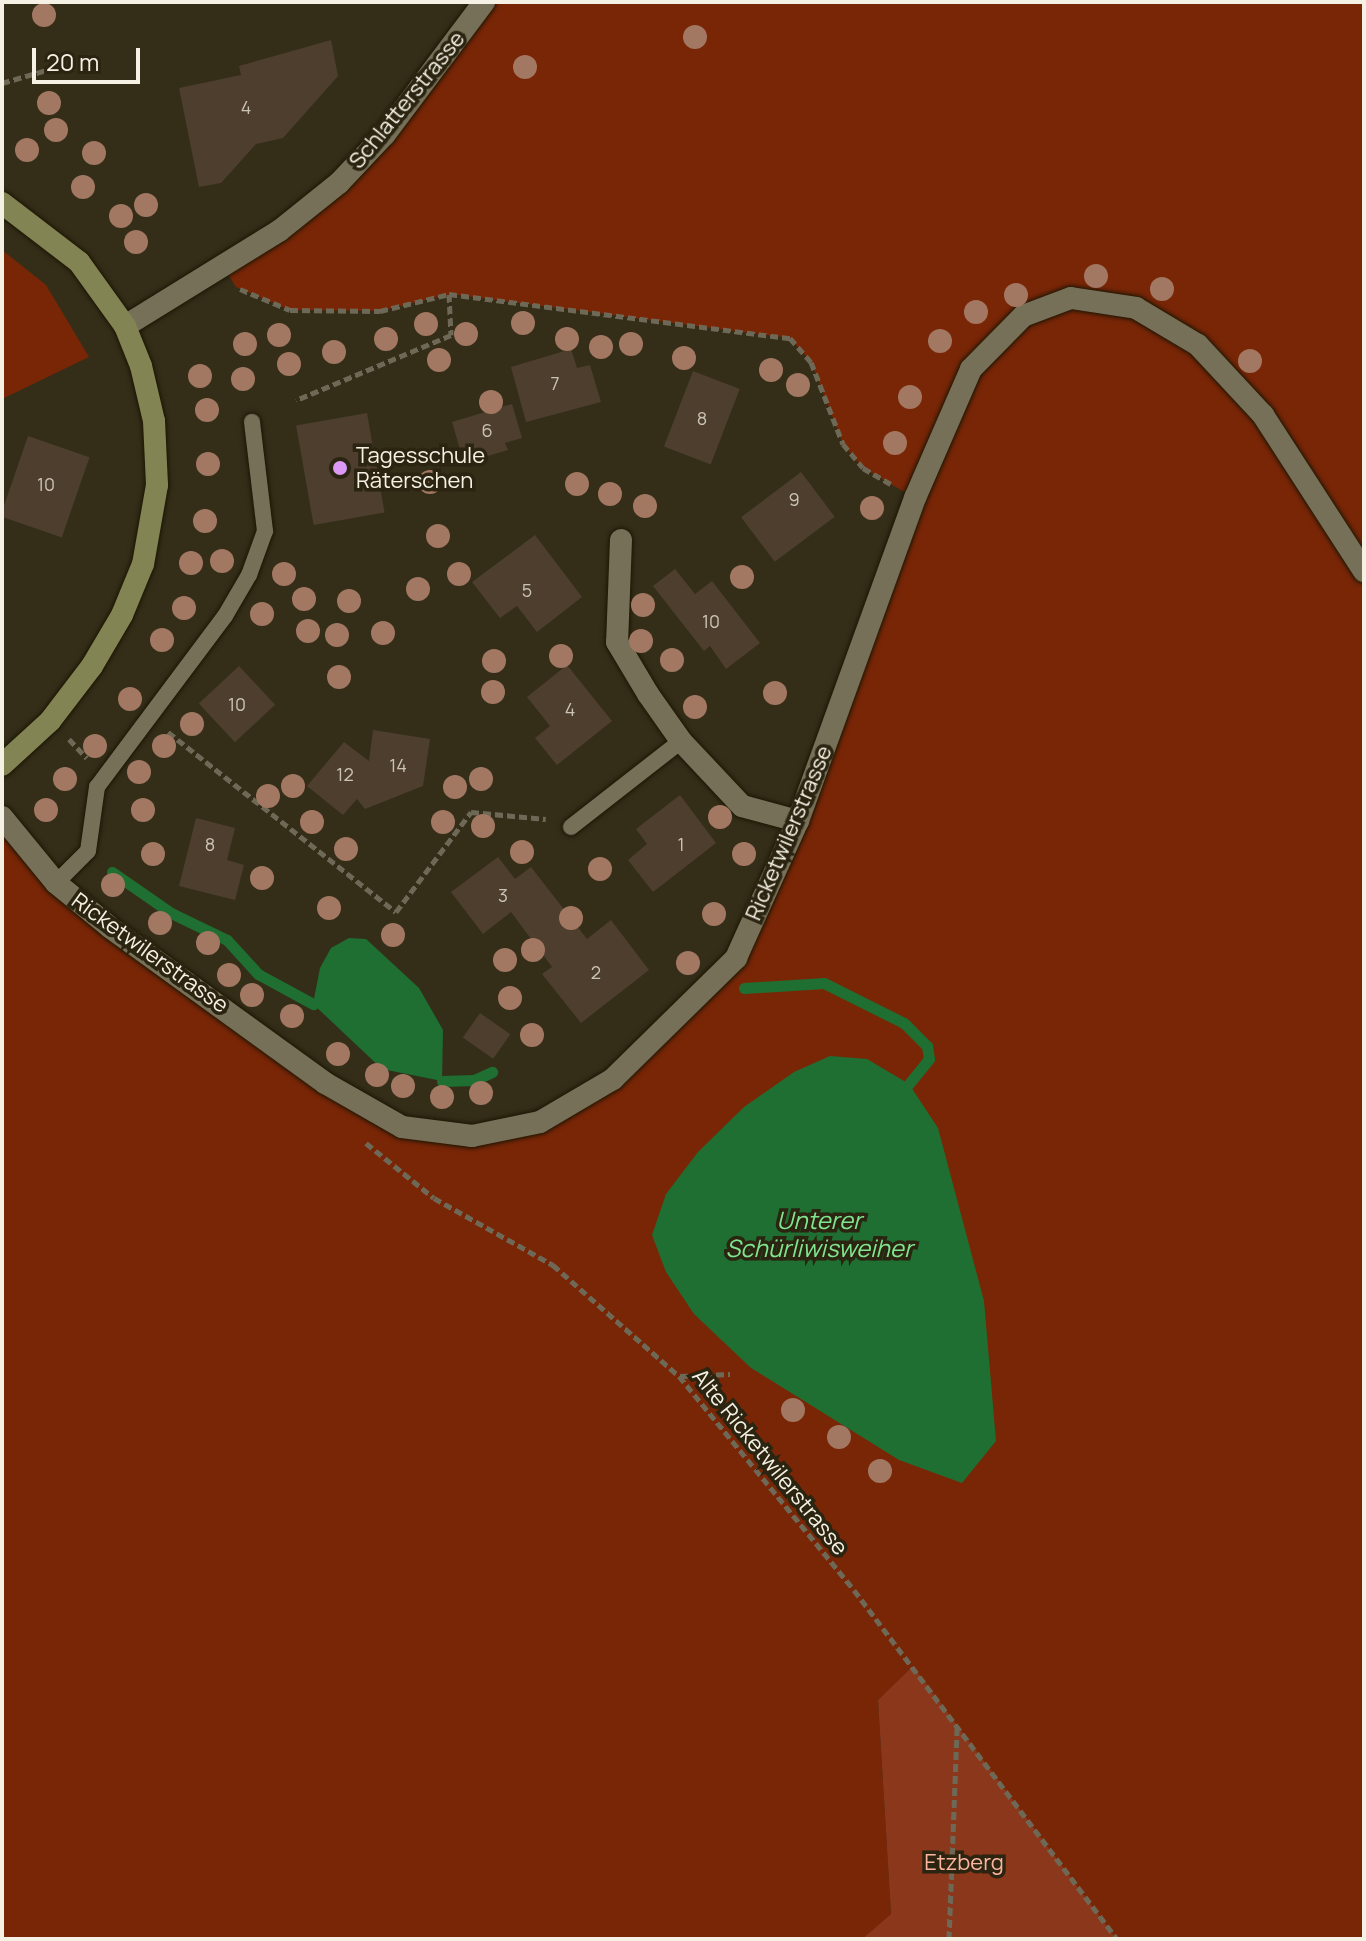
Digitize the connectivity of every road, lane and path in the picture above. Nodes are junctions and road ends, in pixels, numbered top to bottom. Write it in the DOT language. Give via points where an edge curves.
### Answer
graph roads {
  1 [pos="484,2"];
  2 [pos="47,70"];
  3 [pos="2,83"];
  4 [pos="10,208"];
  5 [pos="234,283"];
  6 [pos="449,294"];
  7 [pos="125,326"];
  8 [pos="296,400"];
  9 [pos="252,422"];
  10 [pos="915,498"];
  11 [pos="621,540"];
  12 [pos="1364,571"];
  13 [pos="149,717"];
  14 [pos="681,741"];
  15 [pos="2,765"];
  16 [pos="2,817"];
  17 [pos="798,821"];
  18 [pos="571,827"];
  19 [pos="56,883"];
  20 [pos="355,1134"];
  21 [pos="730,1374"];
  22 [pos="679,1376"];
  23 [pos="957,1727"];
  24 [pos="949,1939"];
  25 [pos="1117,1939"];
  1 -- 7 [label="street, Schlatterstrasse" via="385,134 339,183 279,231"];
  2 -- 3 [label="path"];
  4 -- 7 [label="main road" via="79,262"];
  5 -- 6 [label="path" via="290,310 380,311"];
  6 -- 8 [label="path" via="451,335"];
  6 -- 10 [label="path" via="790,338 811,362 843,444 863,468"];
  7 -- 15 [label="main road" via="154,421 157,485 143,564 92,666 50,721"];
  9 -- 13 [label="lane" via="265,531 225,616"];
  10 -- 12 [label="street, Ricketwilerstrasse" via="971,369 1023,316 1071,298 1136,308 1198,345 1263,415"];
  10 -- 17 [label="street, Ricketwilerstrasse"];
  11 -- 14 [label="street" via="617,642"];
  13 -- 18 [label="path" via="396,912 471,812 536,816"];
  13 -- 19 [label="lane" via="97,787 88,851"];
  14 -- 17 [label="street" via="742,806"];
  14 -- 18 [label="lane"];
  16 -- 19 [label="street, Ricketwilerstrasse"];
  17 -- 19 [label="street, Ricketwilerstrasse" via="736,958 676,1021 613,1079 540,1122 472,1136 402,1127 325,1083"];
  20 -- 22 [label="path, Alte Ricketwilerstrasse" via="434,1198 553,1265"];
  21 -- 22 [label="path"];
  22 -- 23 [label="path, Alte Ricketwilerstrasse" via="739,1443"];
  23 -- 24 [label="path"];
  23 -- 25 [label="path, Alte Ricketwilerstrasse"];
}
